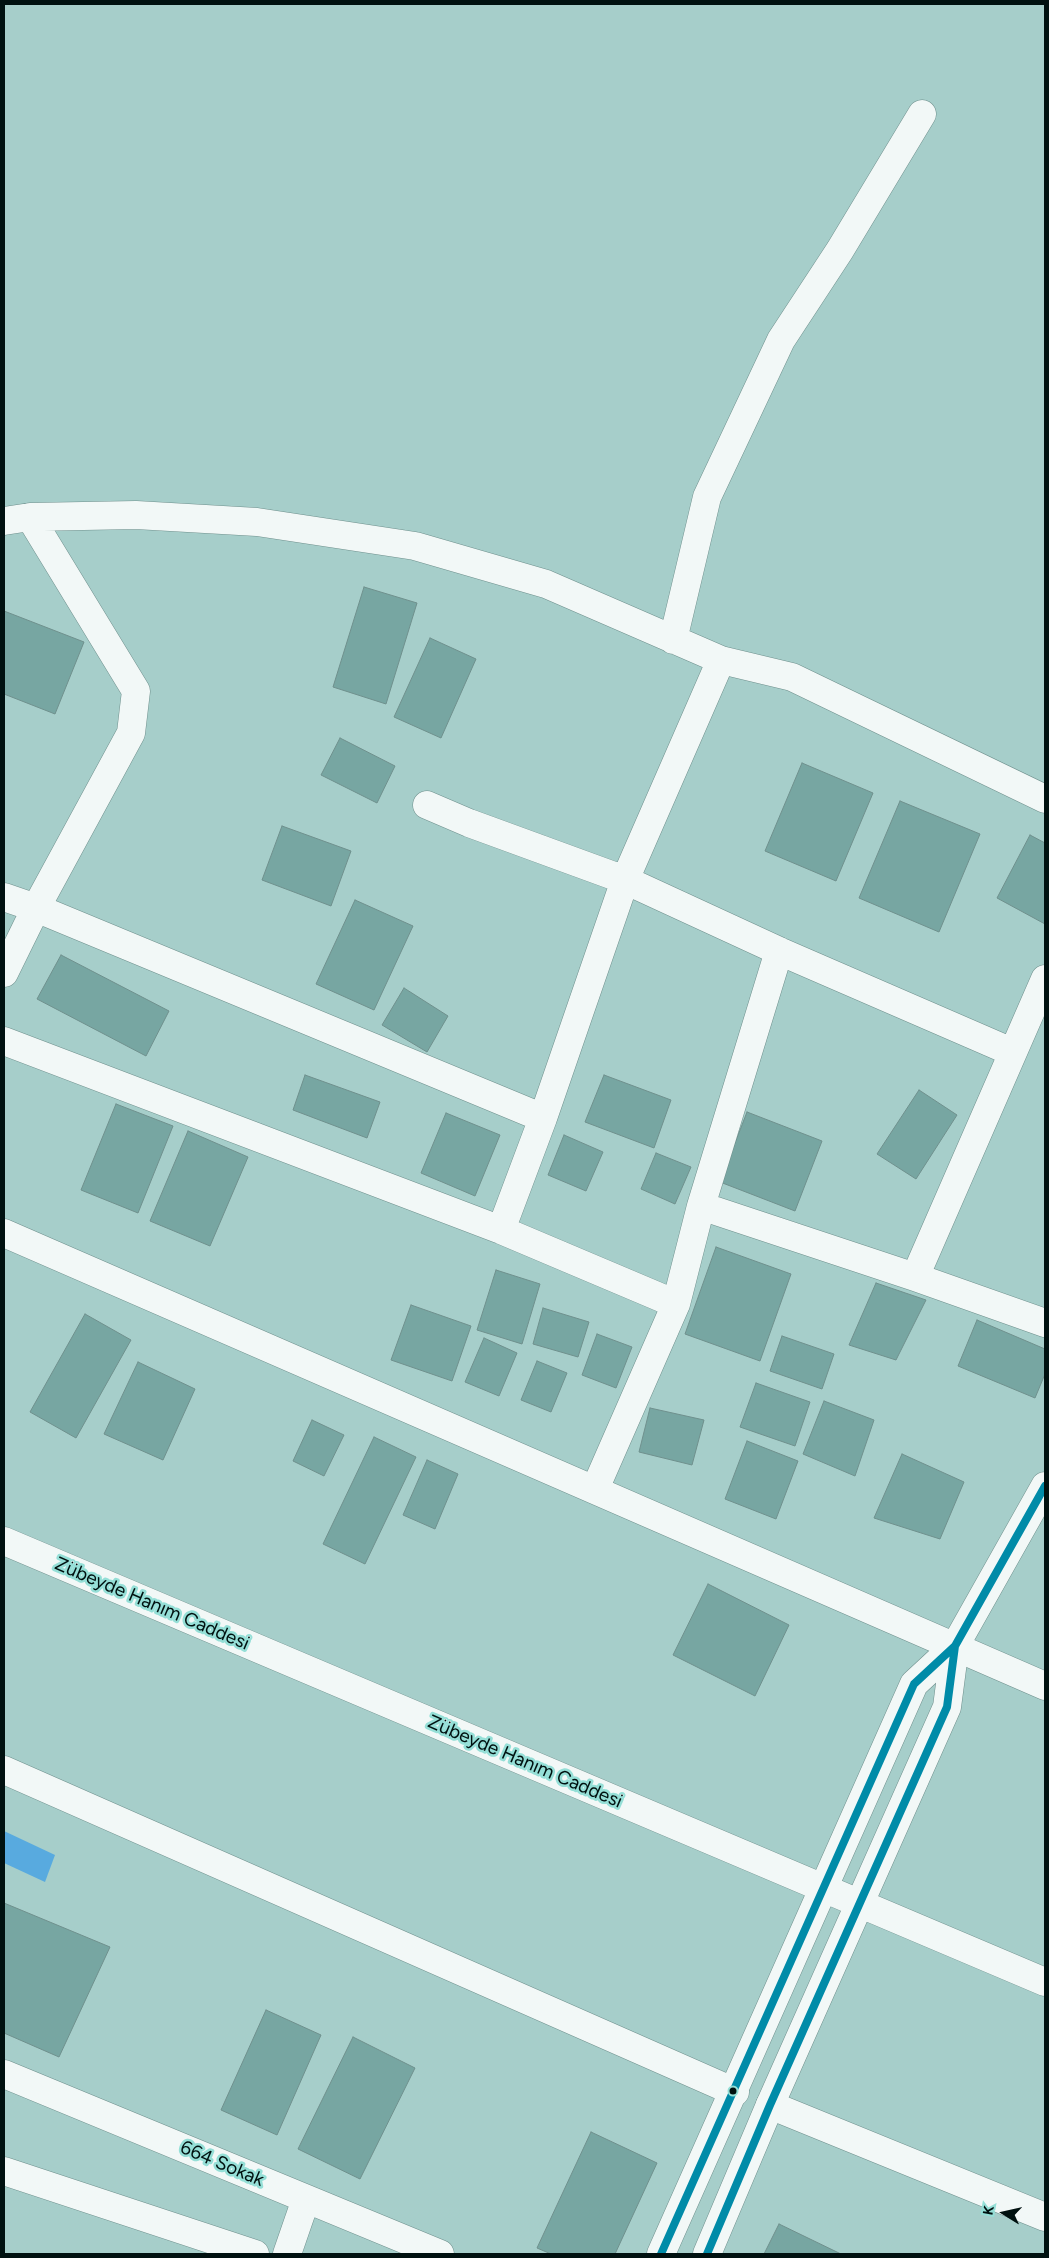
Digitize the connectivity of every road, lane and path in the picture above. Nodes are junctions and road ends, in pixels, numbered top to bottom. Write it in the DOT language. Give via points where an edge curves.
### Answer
graph roads {
  1 [pos="922,114"];
  2 [pos="17,519"];
  3 [pos="673,640"];
  4 [pos="721,660"];
  5 [pos="1045,798"];
  6 [pos="427,805"];
  7 [pos="625,880"];
  8 [pos="4,897"];
  9 [pos="36,908"];
  10 [pos="779,950"];
  11 [pos="4,973"];
  12 [pos="1045,979"];
  13 [pos="4,1041"];
  14 [pos="1012,1052"];
  15 [pos="543,1118"];
  16 [pos="701,1206"];
  17 [pos="501,1230"];
  18 [pos="4,1233"];
  19 [pos="915,1277"];
  20 [pos="676,1304"];
  21 [pos="1045,1323"];
  22 [pos="1045,1486"];
  23 [pos="595,1489"];
  24 [pos="4,1541"];
  25 [pos="955,1646"];
  26 [pos="1045,1686"];
  27 [pos="4,1770"];
  28 [pos="823,1888"];
  29 [pos="860,1903"];
  30 [pos="1045,1982"];
  31 [pos="4,2074"];
  32 [pos="735,2092"];
  33 [pos="770,2105"];
  34 [pos="4,2171"];
  35 [pos="306,2199"];
  36 [pos="1045,2217"];
  37 [pos="255,2254"];
  38 [pos="287,2254"];
  39 [pos="440,2254"];
  40 [pos="661,2254"];
  41 [pos="707,2254"];
  1 -- 3 [label="street" via="781,340 707,497"];
  2 -- 3 [label="street" via="136,515 257,522 415,546 546,584"];
  2 -- 9 [label="street" via="136,691 131,733"];
  3 -- 4 [label="street"];
  4 -- 5 [label="street" via="792,677"];
  4 -- 7 [label="street"];
  6 -- 7 [label="street"];
  7 -- 10 [label="street"];
  7 -- 15 [label="street"];
  8 -- 9 [label="street"];
  9 -- 11 [label="street"];
  9 -- 15 [label="street"];
  10 -- 14 [label="street"];
  10 -- 16 [label="street"];
  12 -- 14 [label="street"];
  13 -- 17 [label="street"];
  14 -- 19 [label="street"];
  15 -- 17 [label="street"];
  16 -- 19 [label="street"];
  16 -- 20 [label="street"];
  17 -- 20 [label="street"];
  18 -- 23 [label="street"];
  19 -- 21 [label="street"];
  20 -- 23 [label="street"];
  22 -- 25 [label="street"];
  23 -- 25 [label="street"];
  24 -- 28 [label="street, Zübeyde Hanım Caddesi"];
  25 -- 26 [label="street"];
  25 -- 28 [label="street" via="914,1684"];
  25 -- 29 [label="street" via="948,1707"];
  27 -- 32 [label="street"];
  28 -- 29 [label="street, Zübeyde Hanım Caddesi"];
  28 -- 32 [label="street"];
  29 -- 30 [label="street, Zübeyde Hanım Caddesi"];
  29 -- 33 [label="street"];
  31 -- 35 [label="street, 664 Sokak"];
  32 -- 40 [label="street"];
  33 -- 36 [label="street"];
  33 -- 41 [label="street"];
  34 -- 37 [label="street"];
  35 -- 38 [label="street"];
  35 -- 39 [label="street, 664 Sokak"];
}
